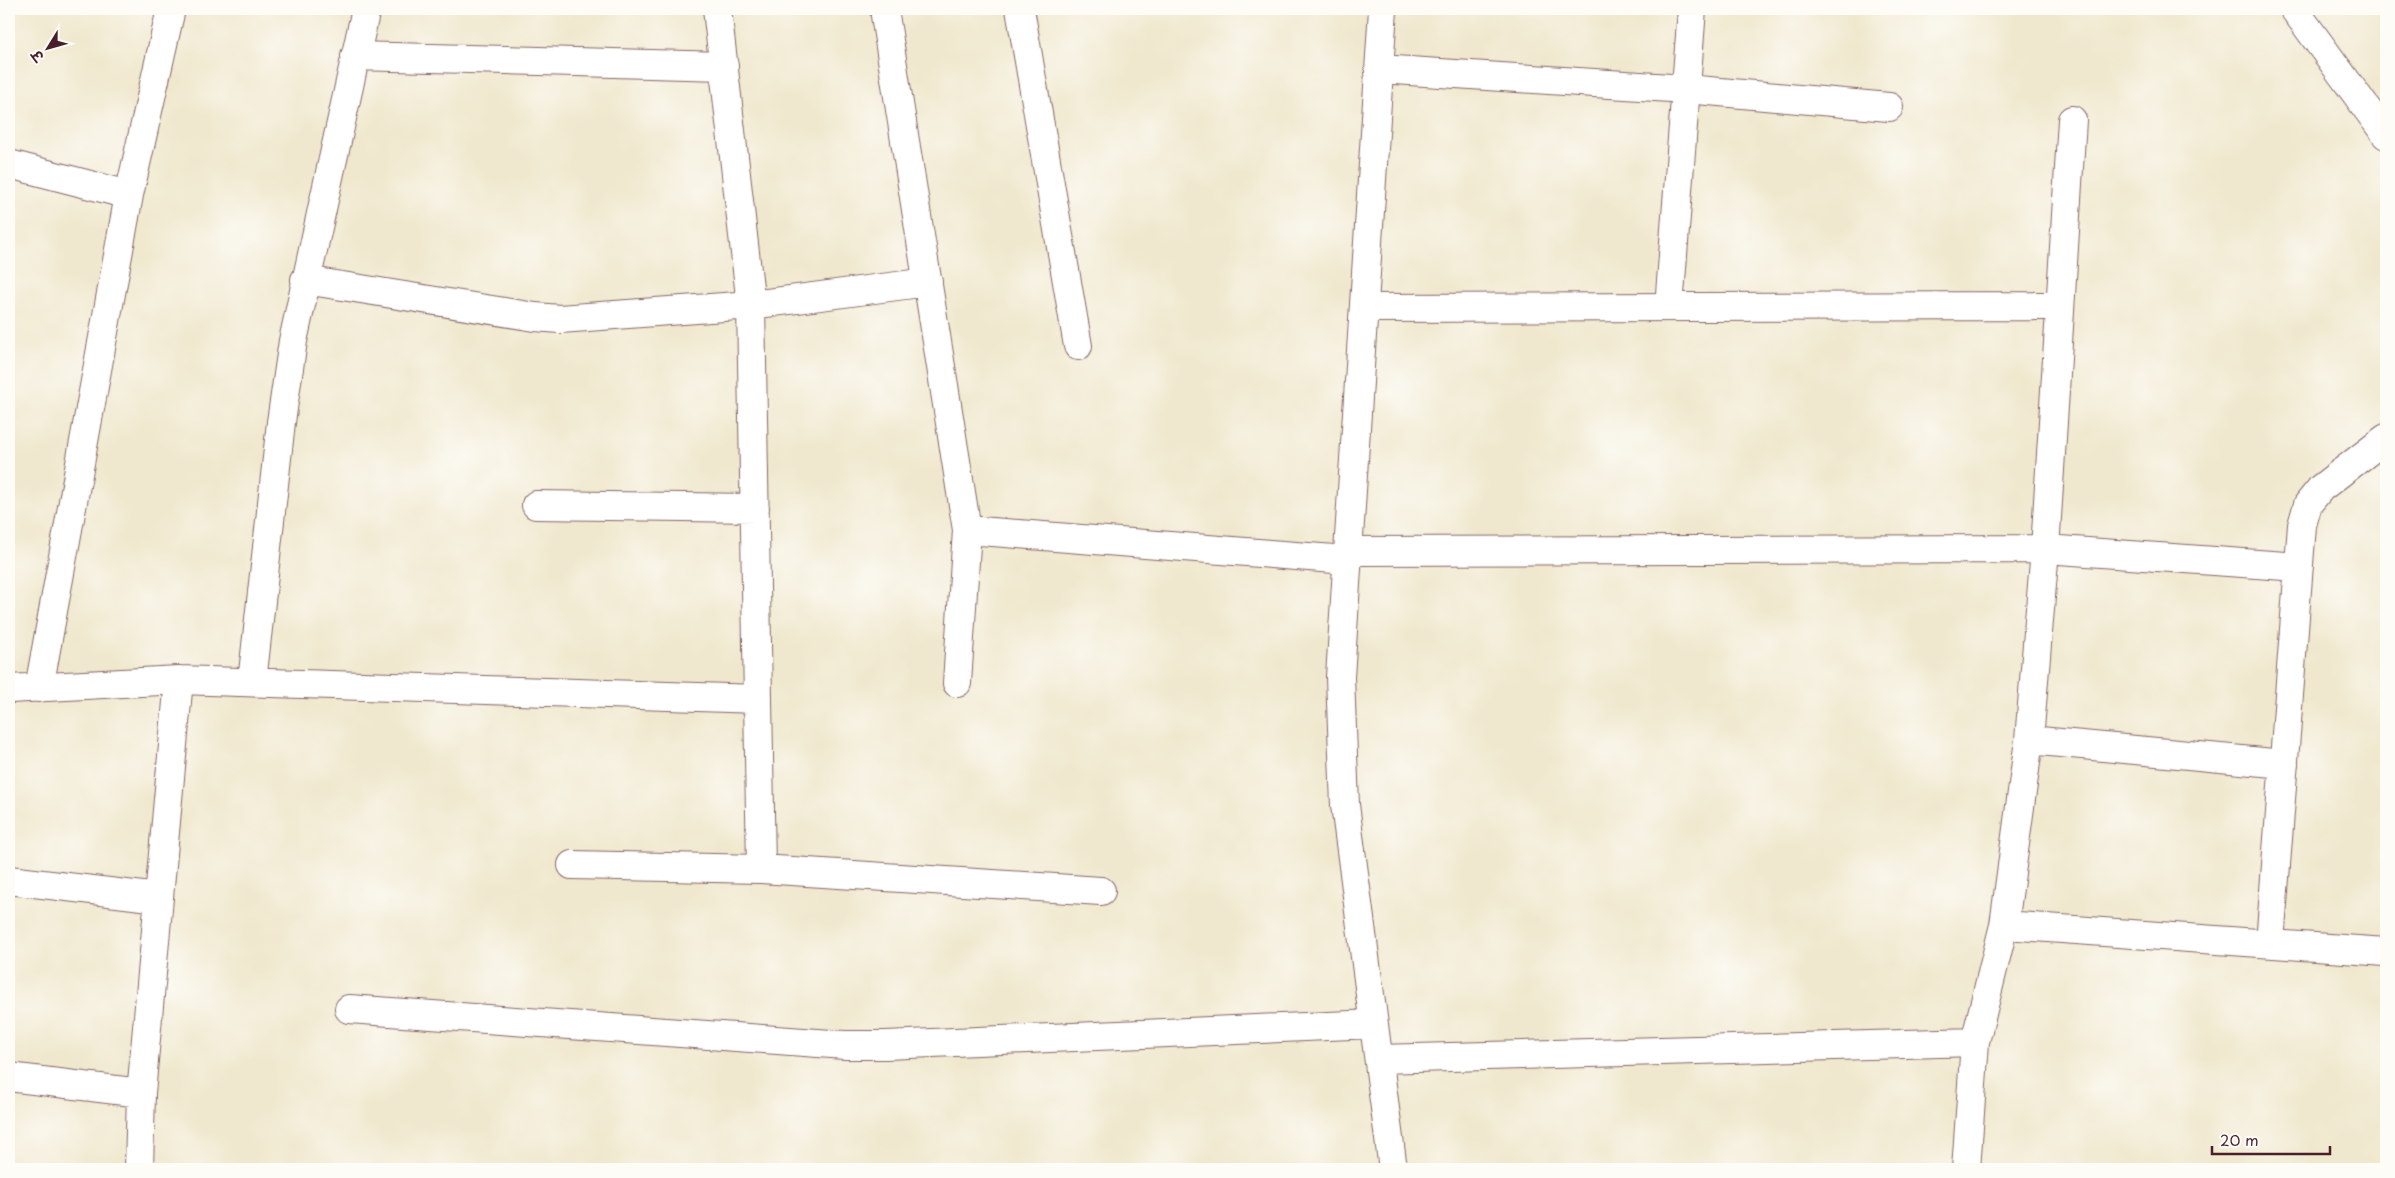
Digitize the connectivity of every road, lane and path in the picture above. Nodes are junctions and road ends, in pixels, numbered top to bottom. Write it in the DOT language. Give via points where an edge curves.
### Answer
graph roads {
  1 [pos="171,9"];
  2 [pos="366,9"];
  3 [pos="717,9"];
  4 [pos="884,9"];
  5 [pos="1020,9"];
  6 [pos="1383,9"];
  7 [pos="1692,9"];
  8 [pos="2294,9"];
  9 [pos="356,56"];
  10 [pos="724,66"];
  11 [pos="1379,69"];
  12 [pos="1686,89"];
  13 [pos="1889,107"];
  14 [pos="2072,120"];
  15 [pos="2386,135"];
  16 [pos="9,164"];
  17 [pos="129,195"];
  18 [pos="305,280"];
  19 [pos="928,282"];
  20 [pos="751,305"];
  21 [pos="2059,306"];
  22 [pos="1669,307"];
  23 [pos="1364,308"];
  24 [pos="1078,346"];
  25 [pos="2386,438"];
  26 [pos="536,505"];
  27 [pos="754,508"];
  28 [pos="967,530"];
  29 [pos="2045,549"];
  30 [pos="1348,556"];
  31 [pos="2299,567"];
  32 [pos="179,680"];
  33 [pos="252,682"];
  34 [pos="957,683"];
  35 [pos="39,688"];
  36 [pos="9,689"];
  37 [pos="758,699"];
  38 [pos="2029,740"];
  39 [pos="2284,764"];
  40 [pos="572,865"];
  41 [pos="761,869"];
  42 [pos="9,880"];
  43 [pos="1101,891"];
  44 [pos="159,898"];
  45 [pos="2004,925"];
  46 [pos="2270,943"];
  47 [pos="2386,952"];
  48 [pos="349,1009"];
  49 [pos="1374,1024"];
  50 [pos="1975,1042"];
  51 [pos="1379,1059"];
  52 [pos="9,1076"];
  53 [pos="141,1093"];
  54 [pos="139,1169"];
  55 [pos="1394,1169"];
  56 [pos="1966,1169"];
  1 -- 17 [label="street"];
  2 -- 9 [label="street"];
  3 -- 10 [label="street"];
  4 -- 19 [label="street"];
  5 -- 24 [label="street"];
  6 -- 11 [label="street"];
  7 -- 12 [label="street"];
  8 -- 15 [label="street"];
  9 -- 10 [label="street"];
  9 -- 18 [label="street"];
  10 -- 20 [label="street"];
  11 -- 12 [label="street"];
  11 -- 23 [label="street"];
  12 -- 13 [label="street"];
  12 -- 22 [label="street"];
  14 -- 21 [label="street"];
  16 -- 17 [label="street"];
  17 -- 35 [label="street"];
  18 -- 20 [label="street" via="560,319"];
  18 -- 33 [label="street" via="281,422"];
  19 -- 20 [label="street"];
  19 -- 28 [label="street"];
  20 -- 27 [label="street"];
  21 -- 22 [label="street"];
  21 -- 29 [label="street"];
  22 -- 23 [label="street"];
  23 -- 30 [label="street"];
  25 -- 31 [label="street" via="2321,488 2308,504 2302,525"];
  26 -- 27 [label="street"];
  27 -- 37 [label="street"];
  28 -- 30 [label="street"];
  28 -- 34 [label="street"];
  29 -- 30 [label="street"];
  29 -- 31 [label="street"];
  29 -- 38 [label="street"];
  30 -- 49 [label="street" via="1340,677 1342,753 1345,805"];
  31 -- 39 [label="street"];
  32 -- 33 [label="street"];
  32 -- 35 [label="street"];
  32 -- 44 [label="street"];
  33 -- 37 [label="street"];
  35 -- 36 [label="street"];
  37 -- 41 [label="street"];
  38 -- 39 [label="street"];
  38 -- 45 [label="street"];
  39 -- 46 [label="street"];
  40 -- 41 [label="street"];
  41 -- 43 [label="street"];
  42 -- 44 [label="street"];
  44 -- 53 [label="street"];
  45 -- 46 [label="street"];
  45 -- 50 [label="street"];
  46 -- 47 [label="street"];
  48 -- 49 [label="street" via="853,1045"];
  49 -- 51 [label="street"];
  50 -- 51 [label="street"];
  50 -- 56 [label="street"];
  51 -- 55 [label="street"];
  52 -- 53 [label="street"];
  53 -- 54 [label="street"];
}
